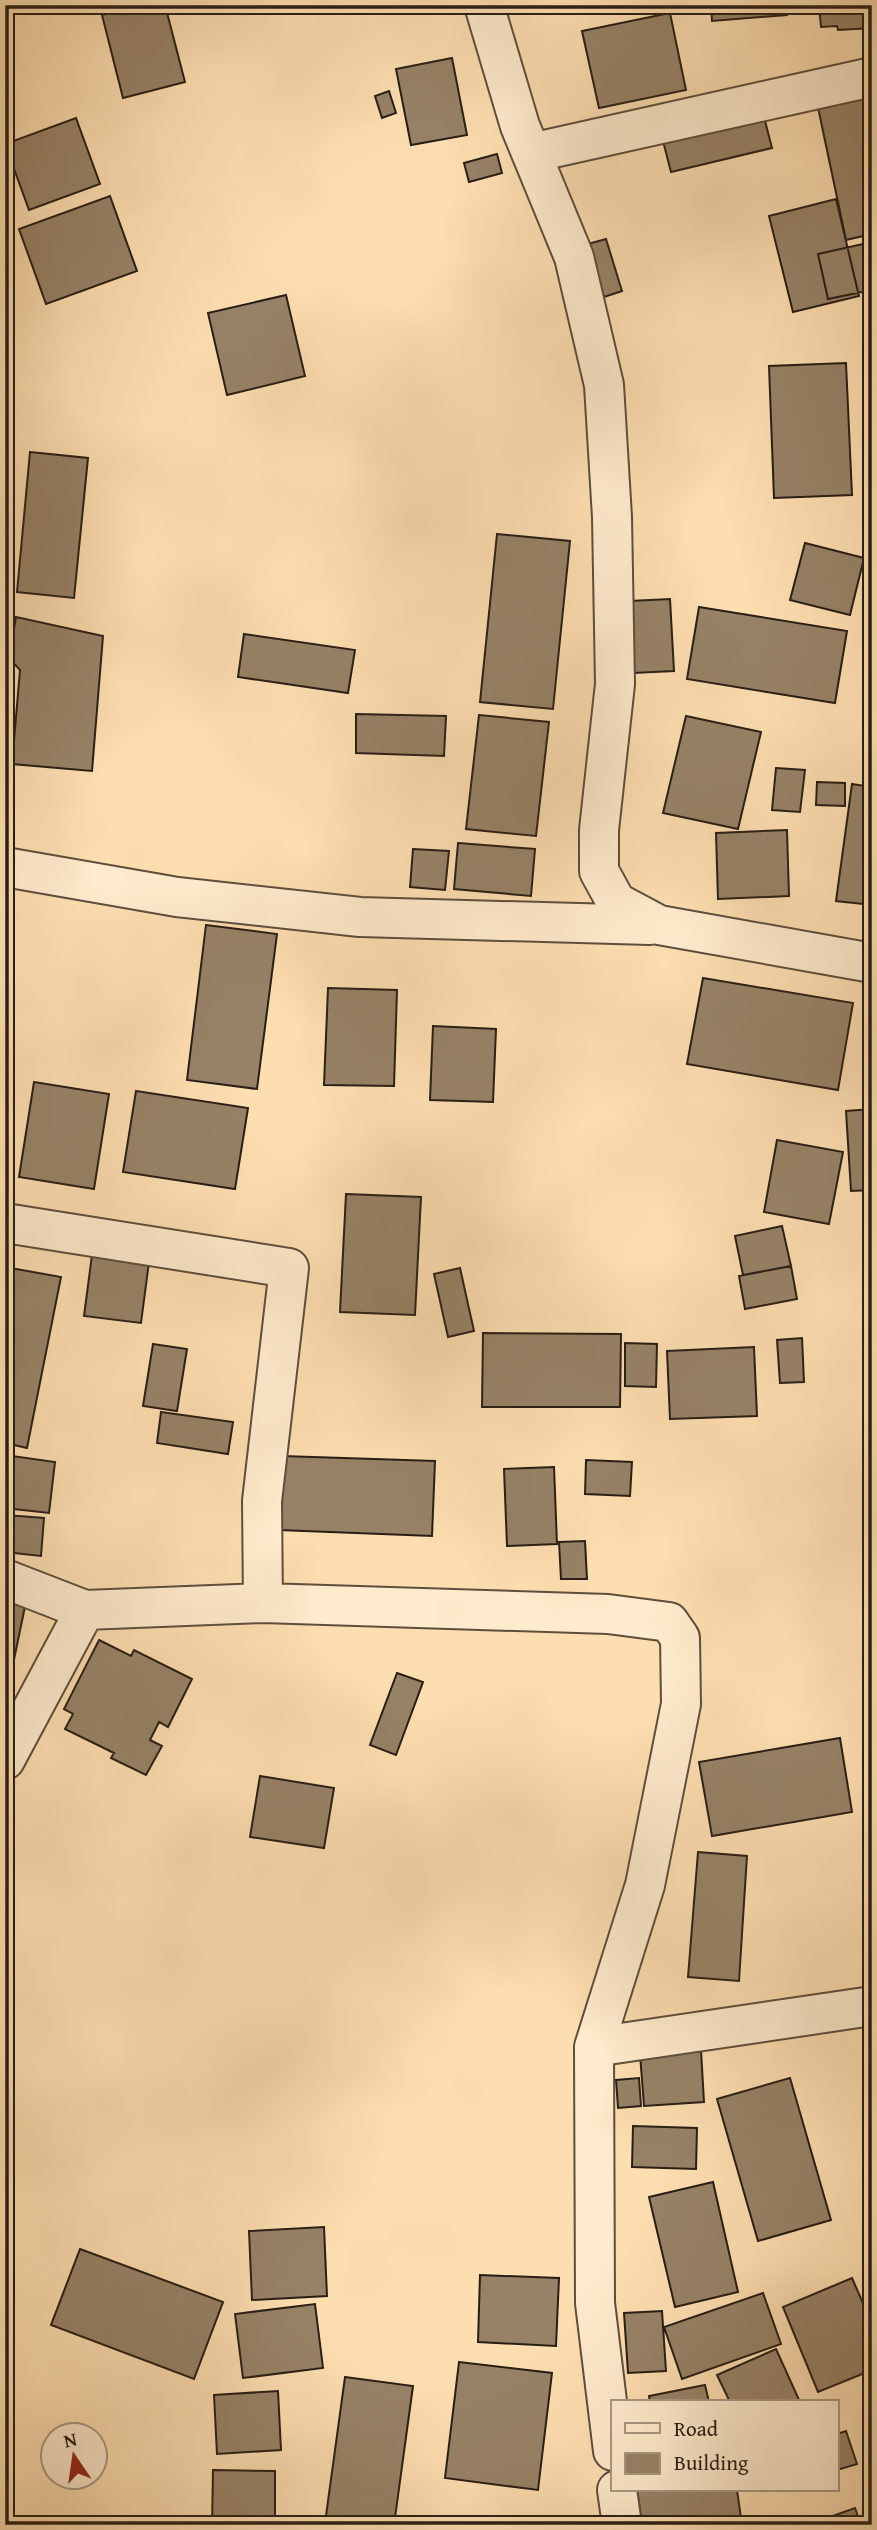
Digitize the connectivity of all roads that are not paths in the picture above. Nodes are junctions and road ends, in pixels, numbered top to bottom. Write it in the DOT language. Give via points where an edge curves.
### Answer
graph roads {
  1 [pos="484,5"];
  2 [pos="872,77"];
  3 [pos="531,153"];
  4 [pos="5,867"];
  5 [pos="659,925"];
  6 [pos="872,963"];
  7 [pos="5,1223"];
  8 [pos="5,1579"];
  9 [pos="263,1603"];
  10 [pos="85,1610"];
  11 [pos="5,1760"];
  12 [pos="872,2006"];
  13 [pos="594,2047"];
  14 [pos="611,2435"];
  15 [pos="617,2492"];
  16 [pos="622,2525"];
  1 -- 3 [label="street"];
  2 -- 3 [label="street"];
  3 -- 5 [label="street" via="574,257 604,385 615,684 599,871 615,902"];
  4 -- 5 [label="street" via="177,897 360,918"];
  5 -- 6 [label="street"];
  7 -- 9 [label="street" via="289,1268 262,1501"];
  8 -- 10 [label="street"];
  9 -- 10 [label="street"];
  9 -- 13 [label="street" via="608,1614 669,1622 680,1637 681,1704 645,1885"];
  10 -- 11 [label="street"];
  12 -- 13 [label="street"];
  13 -- 14 [label="street" via="595,2303"];
  15 -- 16 [label="street"];
}
